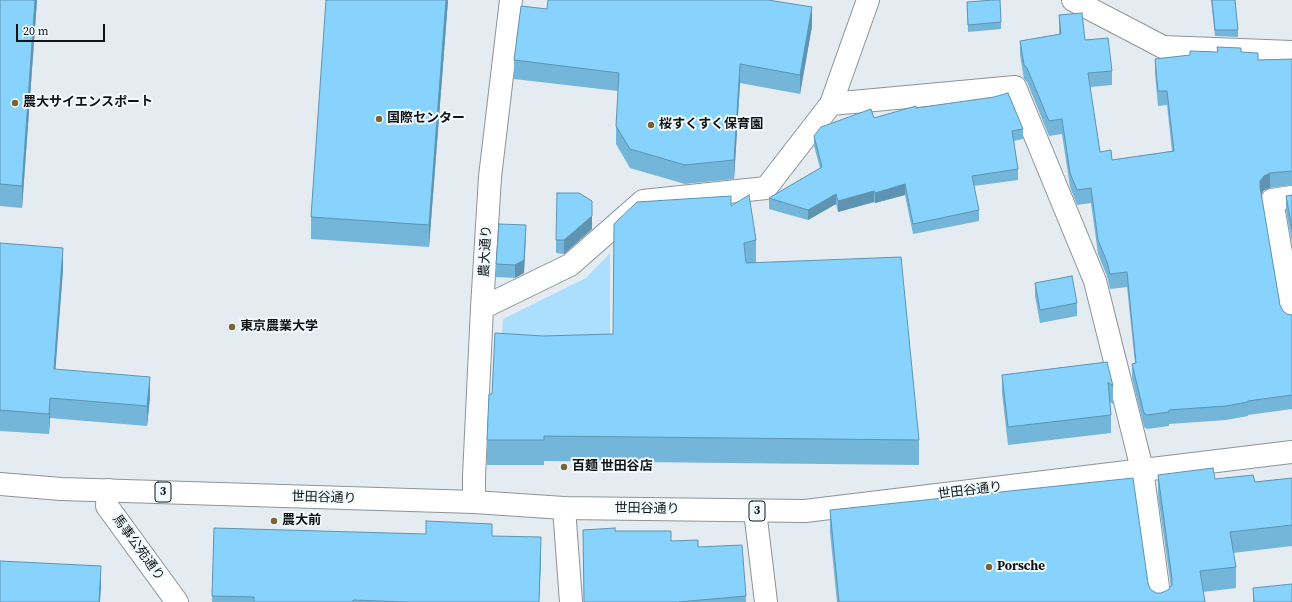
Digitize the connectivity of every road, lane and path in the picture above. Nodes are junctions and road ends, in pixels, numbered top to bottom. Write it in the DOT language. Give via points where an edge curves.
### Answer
graph roads {
  1 [pos="511,0"];
  2 [pos="868,0"];
  3 [pos="1073,0"];
  4 [pos="1292,52"];
  5 [pos="831,104"];
  6 [pos="1292,197"];
  7 [pos="482,308"];
  8 [pos="1292,317"];
  9 [pos="1292,452"];
  10 [pos="1142,469"];
  11 [pos="0,484"];
  12 [pos="108,490"];
  13 [pos="474,502"];
  14 [pos="564,508"];
  15 [pos="755,511"];
  16 [pos="177,602"];
  17 [pos="571,602"];
  18 [pos="766,602"];
  19 [pos="1160,602"];
  1 -- 7 [label="street, 農大通り" via="490,177"];
  2 -- 5 [label="street"];
  3 -- 4 [label="street" via="1163,47"];
  5 -- 7 [label="street" via="766,188 643,201 570,265"];
  5 -- 10 [label="street" via="1015,87 1095,281"];
  6 -- 8 [label="street" via="1272,200"];
  7 -- 13 [label="street, 農大通り"];
  9 -- 10 [label="street, 世田谷通り / 3"];
  10 -- 15 [label="street, 世田谷通り / 3" via="805,511"];
  10 -- 19 [label="street"];
  11 -- 12 [label="street, 世田谷通り / 3"];
  12 -- 13 [label="street, 世田谷通り / 3"];
  12 -- 16 [label="street, 馬事公苑通り" via="108,506"];
  13 -- 14 [label="street, 世田谷通り / 3"];
  14 -- 15 [label="street, 世田谷通り / 3"];
  14 -- 17 [label="street"];
  15 -- 18 [label="street"];
}
